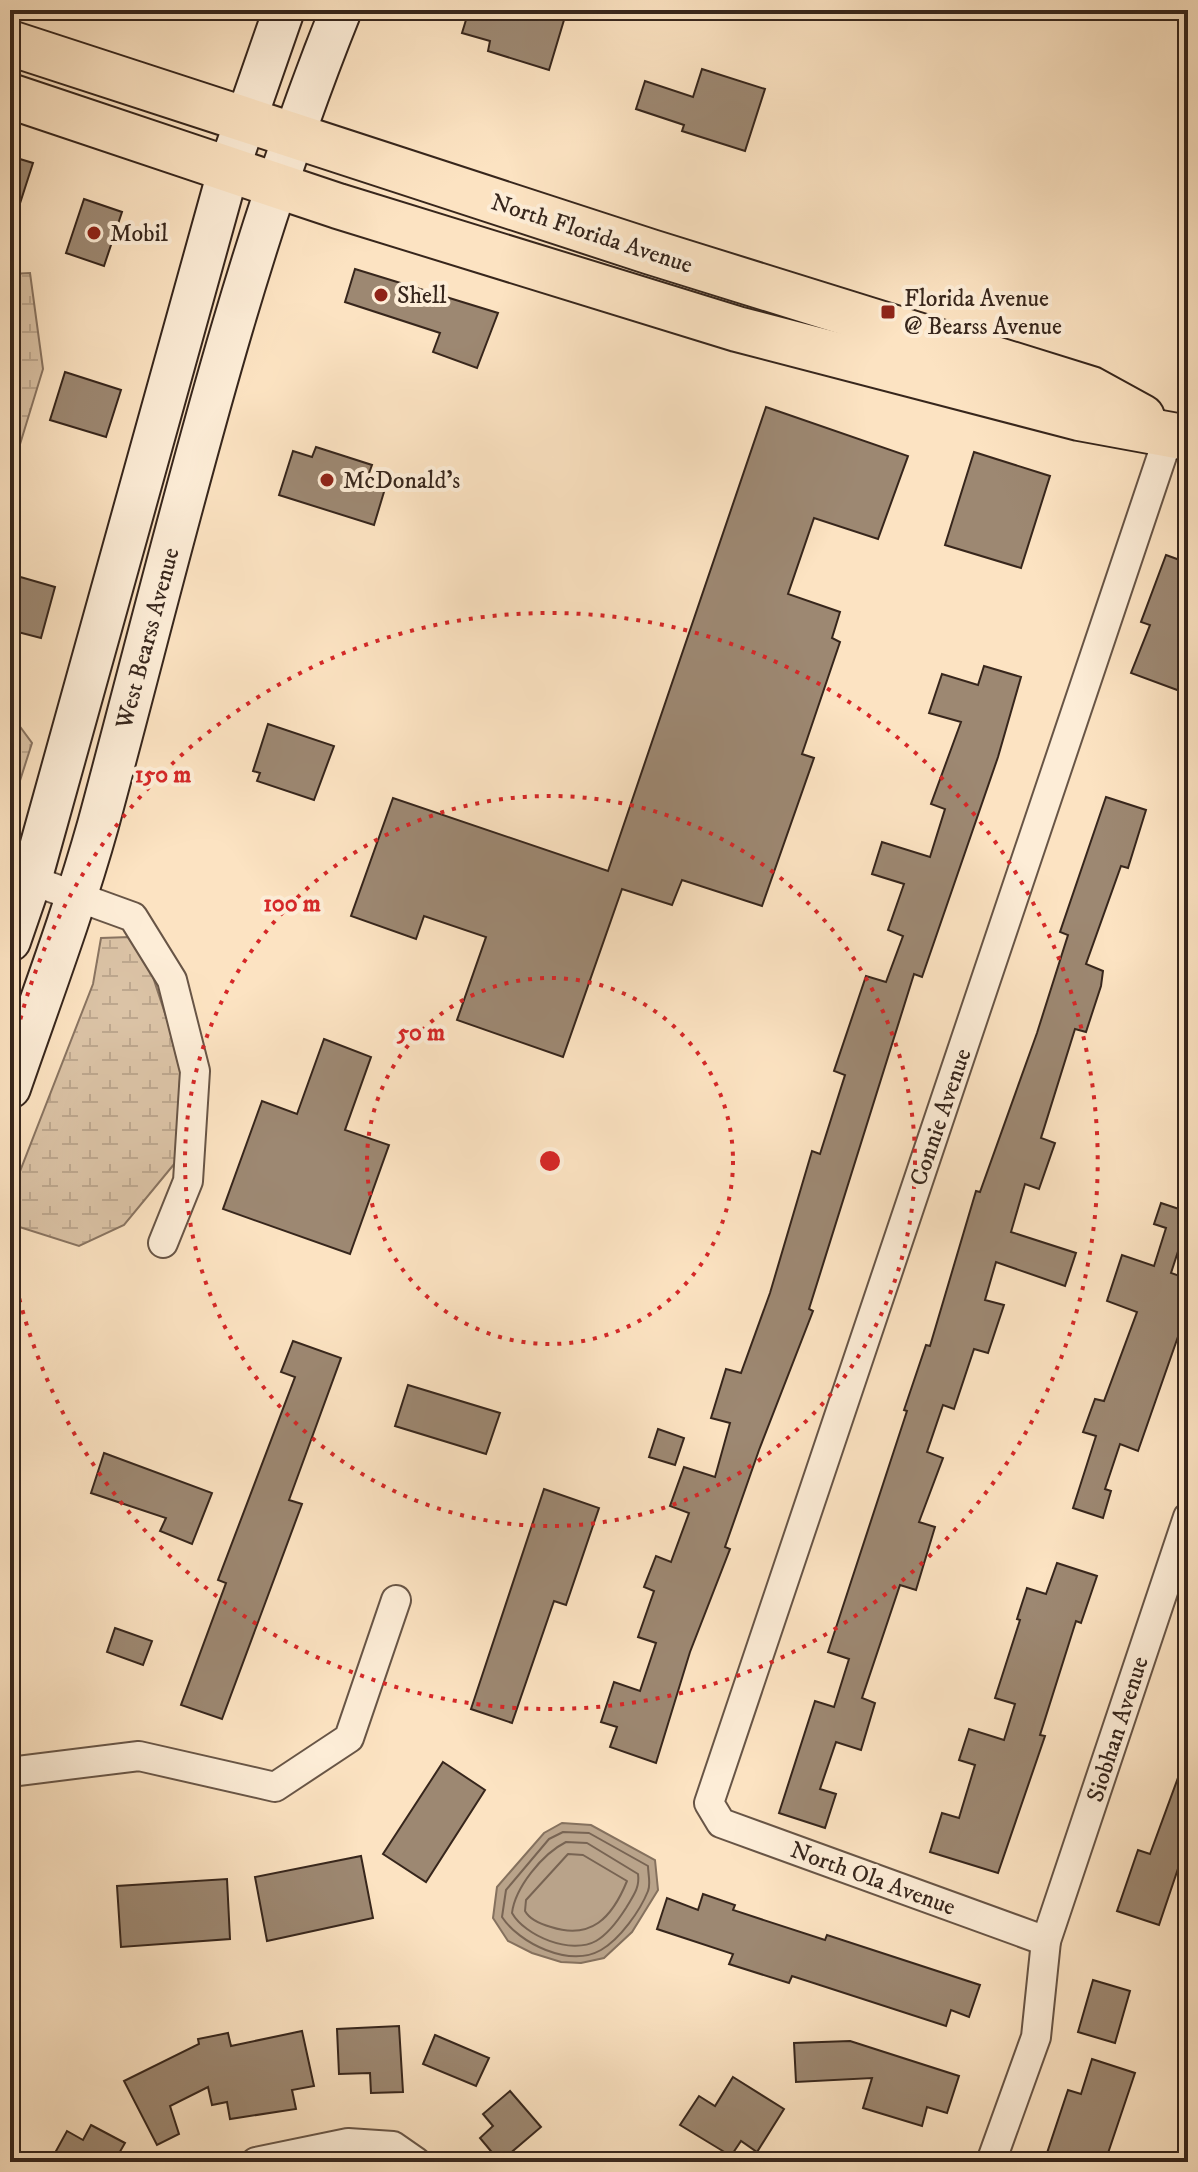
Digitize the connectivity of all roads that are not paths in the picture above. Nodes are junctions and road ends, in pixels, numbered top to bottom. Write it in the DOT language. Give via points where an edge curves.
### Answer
graph roads {
  1 [pos="284,10"];
  2 [pos="341,10"];
  3 [pos="10,43"];
  4 [pos="10,96"];
  5 [pos="245,121"];
  6 [pos="293,137"];
  7 [pos="229,168"];
  8 [pos="277,185"];
  9 [pos="1179,435"];
  10 [pos="31,880"];
  11 [pos="76,896"];
  12 [pos="10,941"];
  13 [pos="10,1088"];
  14 [pos="163,1243"];
  15 [pos="1188,1517"];
  16 [pos="396,1600"];
  17 [pos="10,1772"];
  18 [pos="709,1803"];
  19 [pos="1046,1941"];
  20 [pos="256,2162"];
  21 [pos="416,2162"];
  22 [pos="991,2162"];
  1 -- 5 [label="main road, West Bearss Avenue"];
  2 -- 6 [label="main road, West Bearss Avenue"];
  3 -- 5 [label="main road, North Florida Avenue"];
  4 -- 7 [label="main road, North Florida Avenue"];
  5 -- 6 [label="main road, North Florida Avenue"];
  5 -- 7 [label="main road, West Bearss Avenue"];
  6 -- 8 [label="main road, West Bearss Avenue"];
  6 -- 9 [label="main road, North Florida Avenue" via="1091,389"];
  7 -- 8 [label="main road, North Florida Avenue"];
  7 -- 10 [label="main road, West Bearss Avenue"];
  8 -- 9 [label="main road, North Florida Avenue" via="737,329 1079,418"];
  8 -- 11 [label="main road, West Bearss Avenue" via="144,640"];
  9 -- 18 [label="street, Connie Avenue"];
  10 -- 11 [label="street"];
  10 -- 12 [label="main road, West Bearss Avenue"];
  11 -- 13 [label="main road, West Bearss Avenue"];
  11 -- 14 [label="street" via="133,917 172,980 195,1062 188,1181"];
  15 -- 19 [label="street, Siobhan Avenue"];
  16 -- 17 [label="street" via="349,1738 275,1787 139,1756"];
  18 -- 19 [label="street, North Ola Avenue" via="721,1823"];
  19 -- 22 [label="street, Siobhan Avenue" via="1036,2037"];
  20 -- 21 [label="street" via="348,2143 393,2146"];
}
